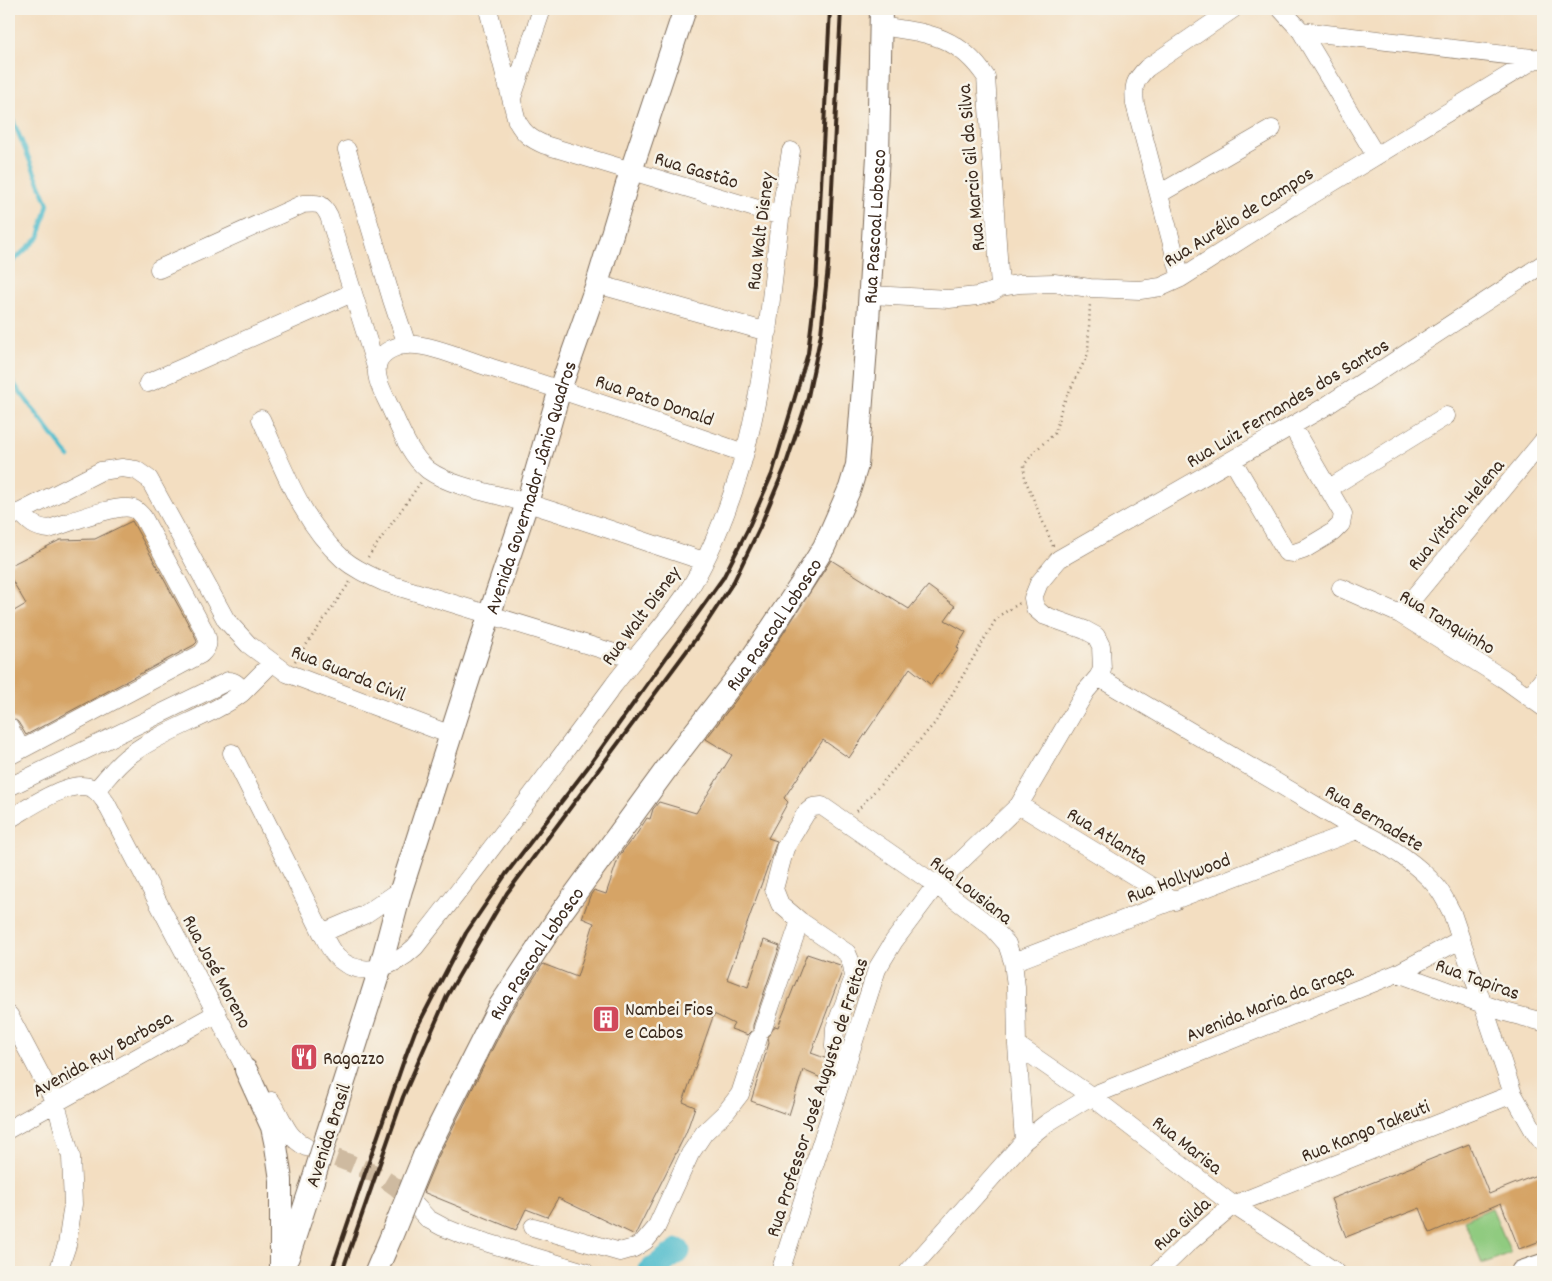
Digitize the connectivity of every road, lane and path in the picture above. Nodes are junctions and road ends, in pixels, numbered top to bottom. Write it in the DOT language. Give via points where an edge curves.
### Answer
graph roads {
  1 [pos="488,9"];
  2 [pos="542,9"];
  3 [pos="685,9"];
  4 [pos="1233,9"];
  5 [pos="1281,9"];
  6 [pos="881,18"];
  7 [pos="1301,31"];
  8 [pos="1540,58"];
  9 [pos="512,98"];
  10 [pos="1272,129"];
  11 [pos="347,150"];
  12 [pos="791,151"];
  13 [pos="1376,156"];
  14 [pos="631,171"];
  15 [pos="1159,194"];
  16 [pos="780,216"];
  17 [pos="1543,264"];
  18 [pos="159,269"];
  19 [pos="1181,278"];
  20 [pos="597,284"];
  21 [pos="1000,287"];
  22 [pos="1090,288"];
  23 [pos="352,293"];
  24 [pos="870,295"];
  25 [pos="768,332"];
  26 [pos="407,345"];
  27 [pos="376,366"];
  28 [pos="148,383"];
  29 [pos="560,389"];
  30 [pos="1446,416"];
  31 [pos="261,419"];
  32 [pos="1292,426"];
  33 [pos="1543,441"];
  34 [pos="744,453"];
  35 [pos="1233,461"];
  36 [pos="1328,489"];
  37 [pos="527,503"];
  38 [pos="14,515"];
  39 [pos="704,561"];
  40 [pos="1054,565"];
  41 [pos="1341,588"];
  42 [pos="1033,598"];
  43 [pos="1400,614"];
  44 [pos="489,616"];
  45 [pos="634,660"];
  46 [pos="272,663"];
  47 [pos="1098,678"];
  48 [pos="1543,679"];
  49 [pos="242,693"];
  50 [pos="1537,701"];
  51 [pos="142,723"];
  52 [pos="9,727"];
  53 [pos="451,735"];
  54 [pos="153,740"];
  55 [pos="15,752"];
  56 [pos="232,753"];
  57 [pos="9,787"];
  58 [pos="101,796"];
  59 [pos="1019,805"];
  60 [pos="9,819"];
  61 [pos="846,823"];
  62 [pos="1357,830"];
  63 [pos="936,886"];
  64 [pos="401,890"];
  65 [pos="1175,901"];
  66 [pos="800,921"];
  67 [pos="322,933"];
  68 [pos="1460,940"];
  69 [pos="1013,962"];
  70 [pos="380,969"];
  71 [pos="1398,973"];
  72 [pos="1481,1004"];
  73 [pos="217,1013"];
  74 [pos="9,1015"];
  75 [pos="1543,1022"];
  76 [pos="1017,1045"];
  77 [pos="246,1070"];
  78 [pos="839,1086"];
  79 [pos="1513,1094"];
  80 [pos="1091,1096"];
  81 [pos="56,1104"];
  82 [pos="9,1130"];
  83 [pos="1024,1142"];
  84 [pos="1543,1143"];
  85 [pos="306,1148"];
  86 [pos="414,1204"];
  87 [pos="1233,1205"];
  88 [pos="533,1228"];
  89 [pos="1543,1265"];
  90 [pos="58,1272"];
  91 [pos="282,1272"];
  92 [pos="376,1272"];
  93 [pos="585,1272"];
  94 [pos="780,1272"];
  95 [pos="908,1272"];
  96 [pos="1158,1272"];
  97 [pos="1336,1272"];
  98 [pos="1522,1272"];
  1 -- 9 [label="street, Rua Gastão"];
  2 -- 9 [label="street"];
  3 -- 14 [label="main road, Avenida Governador Jânio Quadros"];
  4 -- 15 [label="street" via="1147,68 1133,86"];
  5 -- 7 [label="street"];
  6 -- 21 [label="street, Rua Marcio Gil da Silva" via="962,49 986,77"];
  6 -- 24 [label="main road, Rua Pascoal Lobosco"];
  7 -- 8 [label="street"];
  7 -- 13 [label="street"];
  8 -- 13 [label="street, Rua Aurélio de Campos"];
  9 -- 14 [label="street, Rua Gastão" via="517,121 530,139"];
  10 -- 15 [label="street"];
  11 -- 26 [label="street"];
  12 -- 16 [label="street, Rua Walt Disney"];
  13 -- 19 [label="street, Rua Aurélio de Campos"];
  14 -- 16 [label="street, Rua Gastão"];
  14 -- 20 [label="main road, Avenida Governador Jânio Quadros"];
  15 -- 19 [label="street"];
  16 -- 25 [label="street, Rua Walt Disney"];
  17 -- 32 [label="street, Rua Luiz Fernandes dos Santos"];
  18 -- 23 [label="street" via="303,204 318,203 329,216"];
  19 -- 22 [label="street, Rua Aurélio de Campos" via="1161,287 1140,290"];
  20 -- 25 [label="street"];
  20 -- 29 [label="main road, Avenida Governador Jânio Quadros"];
  21 -- 22 [label="street, Rua Aurélio de Campos" via="1054,283"];
  21 -- 24 [label="street, Rua Aurélio de Campos" via="977,296 949,299"];
  22 -- 40 [label="path" via="1088,354 1062,406 1055,433 1024,465"];
  23 -- 27 [label="street"];
  23 -- 28 [label="street"];
  24 -- 92 [label="main road, Rua Pascoal Lobosco, bridge" via="856,465 824,548 749,662 561,913 499,1007 424,1156"];
  25 -- 34 [label="street, Rua Walt Disney"];
  26 -- 27 [label="street" via="392,348 381,356"];
  26 -- 29 [label="street, Rua Pato Donald" via="430,348"];
  27 -- 37 [label="street" via="380,387 418,460 442,478"];
  29 -- 34 [label="street, Rua Pato Donald"];
  29 -- 37 [label="main road, Avenida Governador Jânio Quadros"];
  30 -- 36 [label="street"];
  31 -- 44 [label="street" via="304,510 342,558 386,584"];
  32 -- 35 [label="street, Rua Luiz Fernandes dos Santos"];
  32 -- 36 [label="street"];
  33 -- 43 [label="street, Rua Vitória Helena"];
  34 -- 39 [label="street, Rua Walt Disney" via="715,540"];
  35 -- 36 [label="street" via="1286,552 1302,550 1341,524 1343,514"];
  35 -- 40 [label="street, Rua Luiz Fernandes dos Santos"];
  37 -- 39 [label="street"];
  37 -- 44 [label="main road, Avenida Governador Jânio Quadros"];
  38 -- 46 [label="street, Rua Guarda Civil" via="101,471 136,470 149,479 226,620 248,644"];
  38 -- 55 [label="street" via="38,528 49,529 111,509 136,509 209,642 201,654"];
  39 -- 45 [label="street, Rua Walt Disney" via="685,594"];
  40 -- 42 [label="street" via="1039,583"];
  41 -- 43 [label="street, Rua Tanquinho"];
  42 -- 47 [label="street" via="1035,608 1043,615 1096,636 1102,646 1102,670"];
  42 -- 61 [label="path" via="1015,605 994,621 935,723"];
  43 -- 50 [label="street, Rua Tanquinho"];
  44 -- 45 [label="street"];
  44 -- 53 [label="main road, Avenida Governador Jânio Quadros"];
  45 -- 70 [label="street, Rua Walt Disney" via="415,947 396,963"];
  46 -- 49 [label="street"];
  46 -- 53 [label="street, Rua Guarda Civil" via="287,673"];
  47 -- 59 [label="street, Rua Professor José Augusto de Freitas" via="1086,691"];
  47 -- 62 [label="street, Rua Bernadete"];
  48 -- 50 [label="street"];
  49 -- 51 [label="street" via="237,683 228,681"];
  49 -- 54 [label="street"];
  51 -- 54 [label="street"];
  51 -- 57 [label="street"];
  52 -- 55 [label="street"];
  53 -- 64 [label="main road, Avenida Governador Jânio Quadros"];
  54 -- 58 [label="street" via="113,770"];
  56 -- 67 [label="street"];
  58 -- 60 [label="street" via="87,787 64,788"];
  58 -- 73 [label="street, Rua José Moreno"];
  59 -- 63 [label="street, Rua Professor José Augusto de Freitas"];
  59 -- 65 [label="street, Rua Atlanta"];
  61 -- 63 [label="street, Rua Lousiana"];
  61 -- 66 [label="street, Rua Lousiana" via="822,806 813,807 785,848 774,889 780,904"];
  62 -- 65 [label="street, Rua Hollywood"];
  62 -- 68 [label="street, Rua Bernadete" via="1417,866 1431,880 1452,913"];
  63 -- 69 [label="street, Rua Lousiana" via="993,928 1007,944"];
  63 -- 78 [label="street, Rua Professor José Augusto de Freitas" via="877,969"];
  64 -- 67 [label="street" via="364,914"];
  64 -- 70 [label="main road, Avenida Governador Jânio Quadros"];
  65 -- 69 [label="street, Rua Hollywood"];
  66 -- 78 [label="street, Rua Lousiana" via="847,953 852,965 854,977 835,1028"];
  66 -- 88 [label="street" via="740,1094 704,1133 690,1154 656,1228 645,1241 620,1252"];
  67 -- 70 [label="street" via="335,955 345,963"];
  68 -- 71 [label="street, Avenida Maria da Graça"];
  68 -- 72 [label="street, Rua Bernadete"];
  69 -- 76 [label="street, Rua Lousiana"];
  70 -- 91 [label="main road, Avenida Brasil, bridge"];
  71 -- 72 [label="street, Rua Tapiras"];
  71 -- 80 [label="street, Avenida Maria da Graça"];
  72 -- 75 [label="street, Rua Tapiras"];
  72 -- 79 [label="street, Rua Bernadete"];
  73 -- 77 [label="street, Rua José Moreno"];
  73 -- 81 [label="street, Avenida Ruy Barbosa"];
  74 -- 81 [label="street"];
  76 -- 80 [label="street, Rua Marisa"];
  76 -- 83 [label="street, Rua Lousiana"];
  77 -- 85 [label="street, Rua José Moreno" via="273,1105 288,1132"];
  77 -- 91 [label="main road" via="272,1127 276,1146 281,1180"];
  78 -- 94 [label="street, Rua Professor José Augusto de Freitas"];
  79 -- 84 [label="street, Rua Bernadete"];
  79 -- 87 [label="street, Rua Kango Takeuti"];
  80 -- 83 [label="street, Avenida Maria da Graça" via="1047,1123"];
  80 -- 87 [label="street, Rua Marisa"];
  81 -- 82 [label="street, Avenida Ruy Barbosa"];
  81 -- 90 [label="street" via="71,1156 73,1204 67,1245"];
  83 -- 95 [label="street, Avenida Maria da Graça"];
  86 -- 93 [label="street" via="428,1219 458,1233"];
  87 -- 96 [label="street, Rua Gilda"];
  87 -- 97 [label="street, Rua Marisa"];
  89 -- 98 [label="main road"];
}
